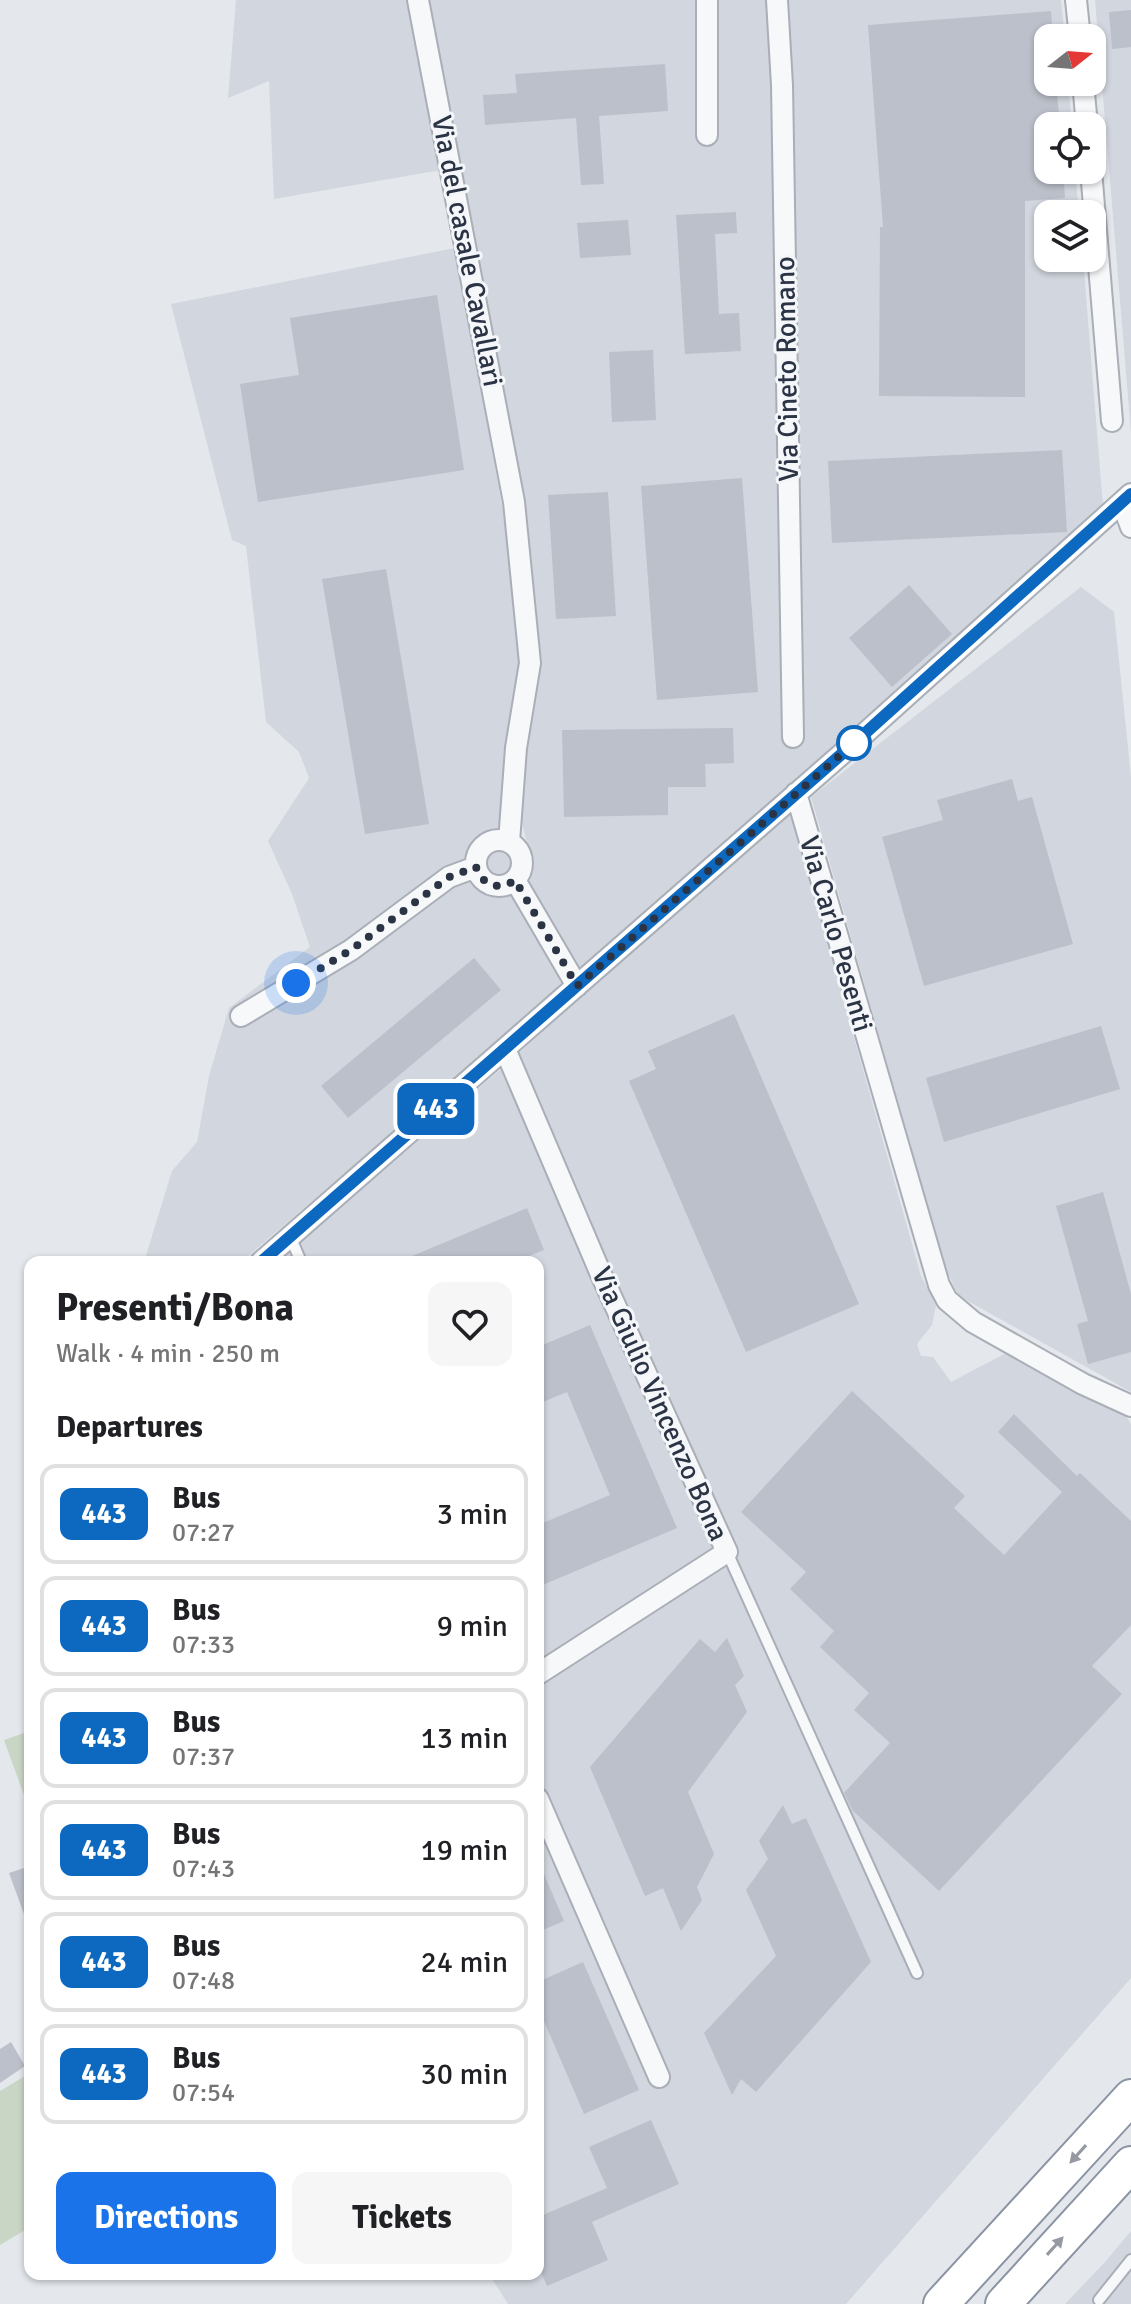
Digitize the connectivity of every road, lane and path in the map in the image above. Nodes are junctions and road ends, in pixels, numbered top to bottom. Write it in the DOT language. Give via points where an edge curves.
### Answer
graph roads {
  1 [pos="418,0"];
  2 [pos="707,0"];
  3 [pos="777,0"];
  4 [pos="1076,0"];
  5 [pos="1079,24"];
  6 [pos="707,135"];
  7 [pos="1092,184"];
  8 [pos="1112,421"];
  9 [pos="1126,498"];
  10 [pos="1131,527"];
  11 [pos="793,737"];
  12 [pos="796,793"];
  13 [pos="509,842"];
  14 [pos="476,867"];
  15 [pos="515,880"];
  16 [pos="577,986"];
  17 [pos="241,1016"];
  18 [pos="505,1049"];
  19 [pos="290,1236"];
  20 [pos="268,1256"];
  21 [pos="298,1256"];
  22 [pos="1131,1406"];
  23 [pos="727,1552"];
  24 [pos="544,1670"];
  25 [pos="544,1813"];
  26 [pos="917,1973"];
  27 [pos="659,2077"];
  28 [pos="1131,2097"];
  29 [pos="1131,2164"];
  30 [pos="1131,2260"];
  31 [pos="1099,2300"];
  32 [pos="941,2304"];
  33 [pos="1003,2304"];
  1 -- 13 [label="street, Via del casale Cavallari" via="514,502 530,663 516,748"];
  2 -- 6 [label="street"];
  3 -- 11 [label="street, Via Cineto Romano"];
  4 -- 5 [label="street"];
  7 -- 8 [label="street"];
  9 -- 10 [label="street"];
  9 -- 12 [label="street"];
  12 -- 16 [label="street"];
  12 -- 22 [label="street, Via Carlo Pesenti" via="939,1285 973,1322"];
  13 -- 14 [label="street" via="495,840 482,846"];
  13 -- 15 [label="street" via="522,859"];
  14 -- 15 [label="street" via="482,879 495,886"];
  14 -- 17 [label="street" via="449,877 351,950"];
  15 -- 16 [label="street"];
  16 -- 18 [label="street"];
  18 -- 19 [label="street"];
  18 -- 23 [label="street, Via Giulio Vincenzo Bona"];
  19 -- 20 [label="street"];
  19 -- 21 [label="lane"];
  23 -- 24 [label="street, Via Giulio Vincenzo Bona"];
  23 -- 26 [label="lane"];
  25 -- 27 [label="street"];
  28 -- 32 [label="highway, one-way"];
  33 -- 29 [label="highway, one-way"];
  30 -- 31 [label="lane"];
}
